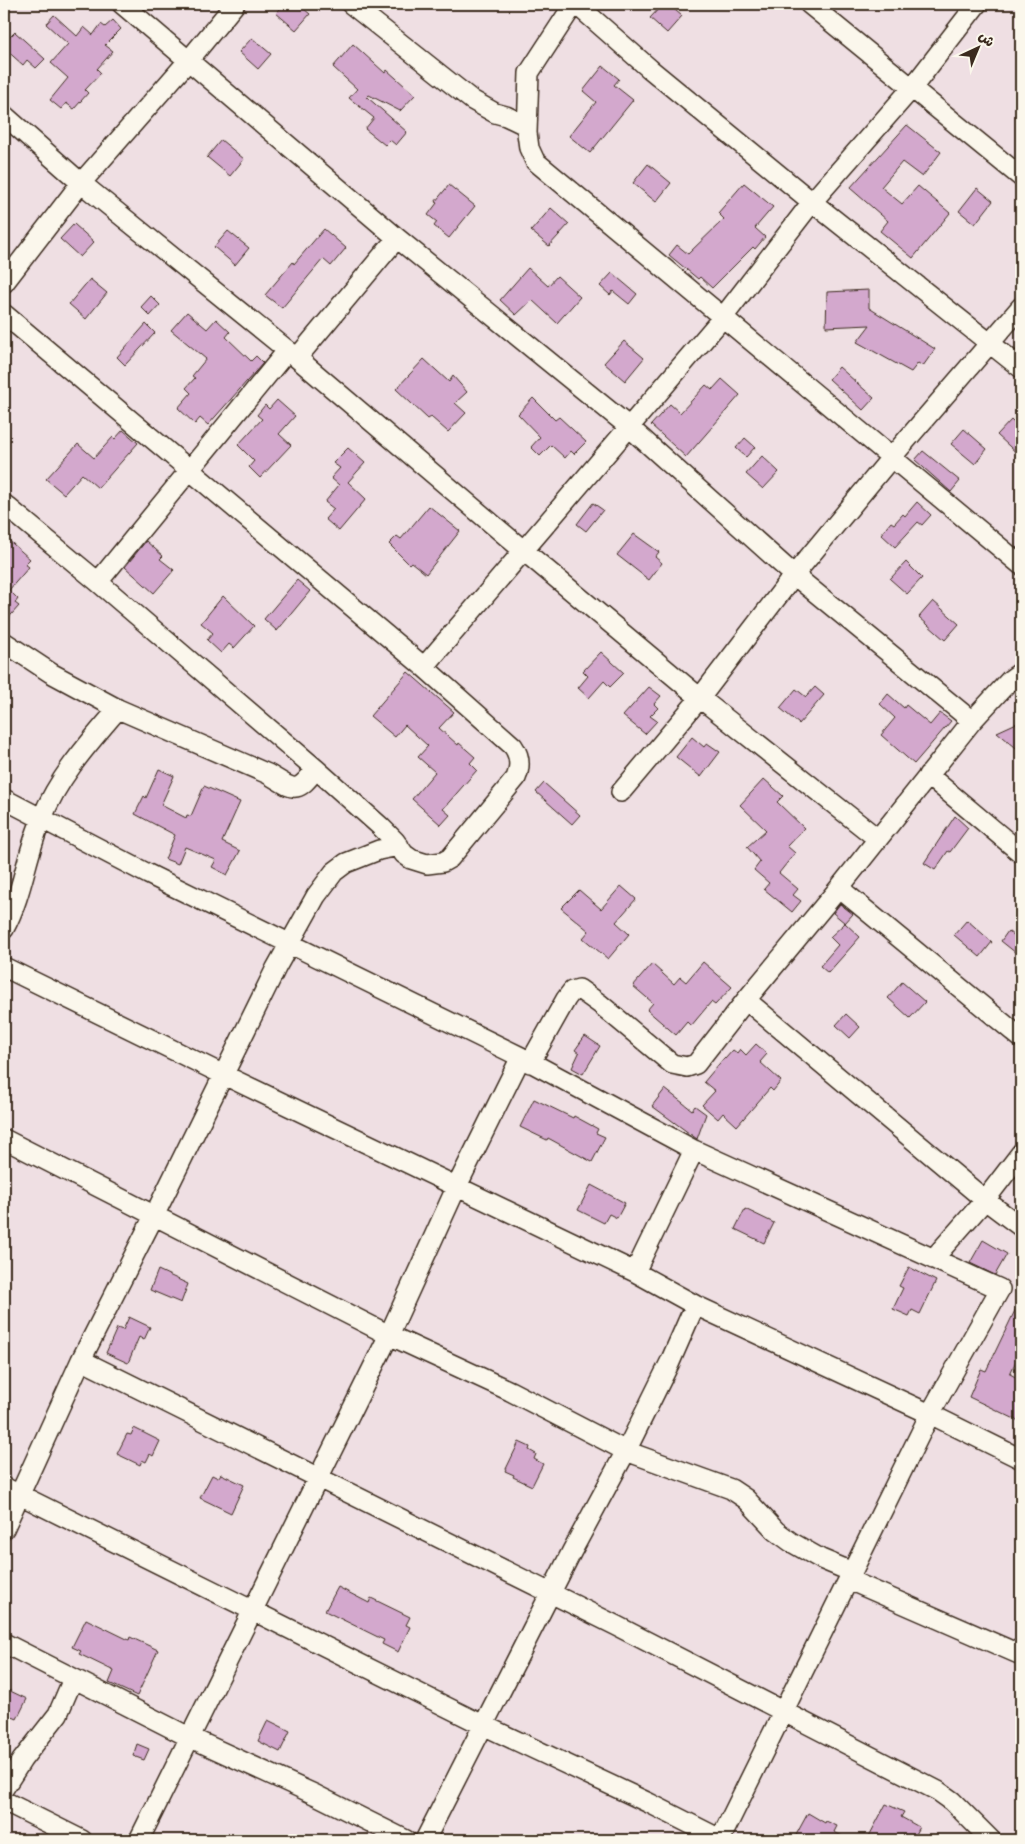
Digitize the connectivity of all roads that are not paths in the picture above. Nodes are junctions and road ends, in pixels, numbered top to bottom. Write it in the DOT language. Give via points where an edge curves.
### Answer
graph roads {
  1 [pos="122,4"];
  2 [pos="235,4"];
  3 [pos="351,4"];
  4 [pos="575,4"];
  5 [pos="809,4"];
  6 [pos="977,4"];
  7 [pos="189,60"];
  8 [pos="912,88"];
  9 [pos="4,115"];
  10 [pos="527,126"];
  11 [pos="1021,177"];
  12 [pos="81,183"];
  13 [pos="812,202"];
  14 [pos="397,238"];
  15 [pos="4,283"];
  16 [pos="1021,307"];
  17 [pos="4,314"];
  18 [pos="724,316"];
  19 [pos="991,343"];
  20 [pos="292,354"];
  21 [pos="1021,368"];
  22 [pos="628,426"];
  23 [pos="891,458"];
  24 [pos="190,469"];
  25 [pos="4,504"];
  26 [pos="524,552"];
  27 [pos="1021,565"];
  28 [pos="794,575"];
  29 [pos="98,582"];
  30 [pos="4,642"];
  31 [pos="424,667"];
  32 [pos="1021,672"];
  33 [pos="700,698"];
  34 [pos="118,709"];
  35 [pos="972,721"];
  36 [pos="316,769"];
  37 [pos="928,775"];
  38 [pos="622,792"];
  39 [pos="4,799"];
  40 [pos="41,819"];
  41 [pos="878,839"];
  42 [pos="398,846"];
  43 [pos="1021,852"];
  44 [pos="839,888"];
  45 [pos="4,929"];
  46 [pos="290,943"];
  47 [pos="4,967"];
  48 [pos="746,1000"];
  49 [pos="1021,1038"];
  50 [pos="526,1060"];
  51 [pos="224,1075"];
  52 [pos="4,1139"];
  53 [pos="694,1150"];
  54 [pos="1021,1153"];
  55 [pos="457,1186"];
  56 [pos="985,1200"];
  57 [pos="154,1216"];
  58 [pos="1021,1227"];
  59 [pos="933,1259"];
  60 [pos="635,1272"];
  61 [pos="695,1305"];
  62 [pos="388,1335"];
  63 [pos="81,1360"];
  64 [pos="930,1414"];
  65 [pos="626,1451"];
  66 [pos="1021,1459"];
  67 [pos="316,1478"];
  68 [pos="12,1491"];
  69 [pos="4,1529"];
  70 [pos="850,1576"];
  71 [pos="550,1593"];
  72 [pos="252,1611"];
  73 [pos="4,1643"];
  74 [pos="1021,1654"];
  75 [pos="72,1679"];
  76 [pos="784,1711"];
  77 [pos="483,1725"];
  78 [pos="189,1737"];
  79 [pos="4,1788"];
  80 [pos="4,1801"];
  81 [pos="82,1840"];
  82 [pos="139,1840"];
  83 [pos="406,1840"];
  84 [pos="425,1840"];
  85 [pos="721,1840"];
  86 [pos="991,1840"];
  1 -- 7 [label="street"];
  2 -- 7 [label="street"];
  3 -- 10 [label="street" via="472,100"];
  4 -- 10 [label="street" via="529,73"];
  4 -- 13 [label="street"];
  5 -- 8 [label="street"];
  6 -- 8 [label="street"];
  7 -- 12 [label="street"];
  7 -- 14 [label="street"];
  8 -- 11 [label="street"];
  8 -- 13 [label="street"];
  9 -- 12 [label="street"];
  10 -- 18 [label="street" via="529,148 535,161"];
  12 -- 15 [label="street"];
  12 -- 20 [label="street"];
  13 -- 18 [label="street"];
  13 -- 19 [label="street"];
  14 -- 20 [label="street"];
  14 -- 22 [label="street"];
  16 -- 19 [label="street"];
  17 -- 24 [label="street"];
  18 -- 22 [label="street"];
  18 -- 23 [label="street"];
  19 -- 21 [label="street"];
  19 -- 23 [label="street"];
  20 -- 24 [label="street"];
  20 -- 26 [label="street"];
  22 -- 26 [label="street"];
  22 -- 28 [label="street"];
  23 -- 27 [label="street"];
  23 -- 28 [label="street"];
  24 -- 29 [label="street"];
  24 -- 31 [label="street"];
  25 -- 29 [label="street"];
  26 -- 31 [label="street"];
  26 -- 33 [label="street"];
  28 -- 33 [label="street"];
  28 -- 35 [label="street"];
  29 -- 36 [label="street"];
  30 -- 34 [label="street" via="51,673"];
  31 -- 42 [label="street" via="513,746 520,766 516,778 450,858 435,864 418,862"];
  32 -- 35 [label="street"];
  33 -- 38 [label="street"];
  33 -- 41 [label="street"];
  34 -- 36 [label="street" via="268,774 291,788 304,784"];
  34 -- 40 [label="street" via="73,762"];
  35 -- 37 [label="street"];
  36 -- 42 [label="street"];
  37 -- 41 [label="street"];
  37 -- 43 [label="street"];
  39 -- 40 [label="street"];
  40 -- 45 [label="street" via="14,912"];
  40 -- 46 [label="street"];
  41 -- 44 [label="street"];
  42 -- 46 [label="street" via="346,863 334,872 316,896"];
  44 -- 48 [label="street"];
  44 -- 49 [label="street"];
  46 -- 50 [label="street"];
  46 -- 51 [label="street"];
  47 -- 51 [label="street"];
  48 -- 50 [label="street" via="696,1064 687,1067 672,1064 591,996 579,990 572,991"];
  48 -- 56 [label="street"];
  50 -- 53 [label="street"];
  50 -- 55 [label="street"];
  51 -- 55 [label="street"];
  51 -- 57 [label="street"];
  52 -- 57 [label="street"];
  53 -- 59 [label="street"];
  53 -- 60 [label="street"];
  54 -- 56 [label="street"];
  55 -- 60 [label="street"];
  55 -- 62 [label="street"];
  56 -- 58 [label="street"];
  56 -- 59 [label="street"];
  57 -- 62 [label="street"];
  57 -- 63 [label="street"];
  59 -- 64 [label="street" via="1000,1289"];
  60 -- 61 [label="street"];
  61 -- 64 [label="street"];
  61 -- 65 [label="street"];
  62 -- 65 [label="street" via="510,1391"];
  62 -- 67 [label="street"];
  63 -- 67 [label="street"];
  63 -- 68 [label="street"];
  64 -- 66 [label="street"];
  64 -- 70 [label="street"];
  65 -- 70 [label="street" via="731,1489 746,1499 790,1542"];
  65 -- 71 [label="street"];
  67 -- 71 [label="street"];
  67 -- 72 [label="street"];
  68 -- 69 [label="street"];
  68 -- 72 [label="street"];
  70 -- 74 [label="street"];
  70 -- 76 [label="street"];
  71 -- 76 [label="street"];
  71 -- 77 [label="street"];
  72 -- 77 [label="street"];
  72 -- 78 [label="street"];
  73 -- 75 [label="street"];
  75 -- 78 [label="street"];
  75 -- 79 [label="street" via="58,1714"];
  76 -- 85 [label="street"];
  76 -- 86 [label="street" via="938,1791"];
  77 -- 84 [label="street"];
  77 -- 85 [label="street"];
  78 -- 82 [label="street"];
  78 -- 83 [label="street"];
  80 -- 81 [label="street"];
}
